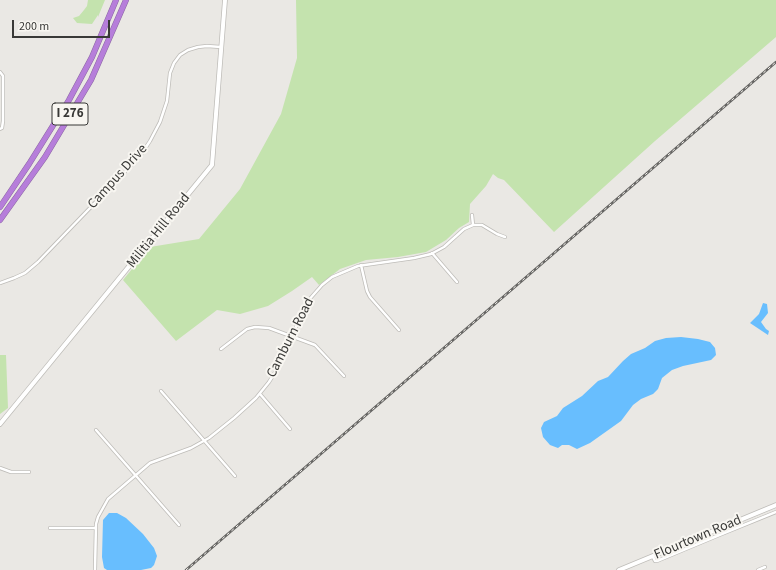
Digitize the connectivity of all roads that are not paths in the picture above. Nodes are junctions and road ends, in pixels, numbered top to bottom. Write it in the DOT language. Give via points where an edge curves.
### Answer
graph roads {
  1 [pos="116,0"];
  2 [pos="126,0"];
  3 [pos="225,0"];
  4 [pos="221,47"];
  5 [pos="0,72"];
  6 [pos="0,129"];
  7 [pos="0,207"];
  8 [pos="472,214"];
  9 [pos="0,220"];
  10 [pos="473,225"];
  11 [pos="504,237"];
  12 [pos="432,253"];
  13 [pos="361,265"];
  14 [pos="457,282"];
  15 [pos="0,283"];
  16 [pos="399,330"];
  17 [pos="292,336"];
  18 [pos="221,348"];
  19 [pos="344,376"];
  20 [pos="162,391"];
  21 [pos="260,394"];
  22 [pos="0,424"];
  23 [pos="290,429"];
  24 [pos="96,430"];
  25 [pos="205,440"];
  26 [pos="0,468"];
  27 [pos="29,472"];
  28 [pos="135,475"];
  29 [pos="235,476"];
  30 [pos="776,505"];
  31 [pos="776,512"];
  32 [pos="179,525"];
  33 [pos="50,528"];
  34 [pos="95,528"];
  35 [pos="715,531"];
  36 [pos="717,536"];
  37 [pos="653,557"];
  38 [pos="765,567"];
  39 [pos="627,569"];
  40 [pos="95,570"];
  41 [pos="619,570"];
  42 [pos="758,570"];
  1 -- 7 [label="highway, I 276" via="92,57 69,100"];
  2 -- 9 [label="highway, I 276" via="91,80 45,157"];
  3 -- 4 [label="street, Militia Hill Road"];
  4 -- 15 [label="street, Campus Drive" via="198,47 180,55 170,73 167,100 160,122 140,156 38,262 25,273"];
  4 -- 22 [label="street, Militia Hill Road" via="212,165"];
  5 -- 6 [label="street" via="3,76 3,121"];
  8 -- 10 [label="street"];
  10 -- 11 [label="street" via="482,225"];
  10 -- 12 [label="street, Camburn Road"];
  12 -- 13 [label="street, Camburn Road"];
  12 -- 14 [label="street"];
  13 -- 16 [label="street" via="370,297"];
  13 -- 17 [label="street, Camburn Road" via="332,277 318,289 304,308"];
  17 -- 18 [label="street" via="273,329 256,327 244,331"];
  17 -- 19 [label="street" via="315,345"];
  17 -- 21 [label="street, Camburn Road" via="279,366"];
  20 -- 25 [label="street"];
  21 -- 23 [label="street"];
  21 -- 25 [label="street, Camburn Road"];
  24 -- 28 [label="street"];
  25 -- 28 [label="street, Camburn Road" via="150,463"];
  25 -- 29 [label="street"];
  26 -- 27 [label="street" via="11,472"];
  28 -- 32 [label="street"];
  28 -- 34 [label="street, Camburn Road" via="108,499"];
  30 -- 35 [label="street, Flourtown Road"];
  31 -- 36 [label="street"];
  33 -- 34 [label="street"];
  34 -- 40 [label="street, Camburn Road"];
  35 -- 36 [label="street"];
  35 -- 37 [label="street, Flourtown Road"];
  36 -- 37 [label="street" via="656,561"];
  37 -- 39 [label="street, Flourtown Road"];
  38 -- 42 [label="street"];
  39 -- 41 [label="street, Flourtown Road"];
}
